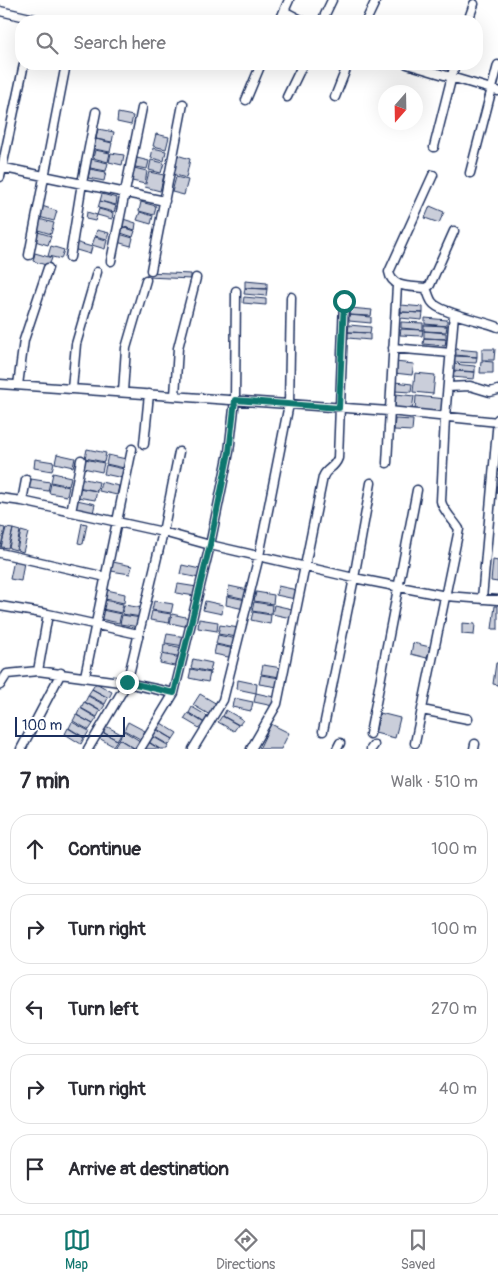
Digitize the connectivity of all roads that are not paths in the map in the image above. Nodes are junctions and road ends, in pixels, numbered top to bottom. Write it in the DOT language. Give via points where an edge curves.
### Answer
graph roads {
  1 [pos="289,0"];
  2 [pos="332,0"];
  3 [pos="376,0"];
  4 [pos="474,4"];
  5 [pos="0,11"];
  6 [pos="284,12"];
  7 [pos="17,15"];
  8 [pos="283,15"];
  9 [pos="290,15"];
  10 [pos="325,15"];
  11 [pos="369,15"];
  12 [pos="470,15"];
  13 [pos="498,65"];
  14 [pos="23,70"];
  15 [pos="65,70"];
  16 [pos="258,70"];
  17 [pos="300,70"];
  18 [pos="346,70"];
  19 [pos="427,70"];
  20 [pos="453,70"];
  21 [pos="451,77"];
  22 [pos="494,90"];
  23 [pos="288,97"];
  24 [pos="335,97"];
  25 [pos="246,100"];
  26 [pos="183,104"];
  27 [pos="142,108"];
  28 [pos="96,112"];
  29 [pos="434,146"];
  30 [pos="1,167"];
  31 [pos="470,173"];
  32 [pos="433,175"];
  33 [pos="44,176"];
  34 [pos="0,177"];
  35 [pos="82,183"];
  36 [pos="125,193"];
  37 [pos="165,201"];
  38 [pos="454,231"];
  39 [pos="29,255"];
  40 [pos="70,257"];
  41 [pos="111,262"];
  42 [pos="48,268"];
  43 [pos="151,270"];
  44 [pos="97,272"];
  45 [pos="196,278"];
  46 [pos="146,280"];
  47 [pos="397,285"];
  48 [pos="426,288"];
  49 [pos="236,291"];
  50 [pos="291,297"];
  51 [pos="344,301"];
  52 [pos="454,314"];
  53 [pos="498,327"];
  54 [pos="393,348"];
  55 [pos="451,353"];
  56 [pos="0,384"];
  57 [pos="18,385"];
  58 [pos="448,387"];
  59 [pos="72,389"];
  60 [pos="498,390"];
  61 [pos="123,392"];
  62 [pos="149,394"];
  63 [pos="175,396"];
  64 [pos="235,400"];
  65 [pos="289,404"];
  66 [pos="339,408"];
  67 [pos="389,411"];
  68 [pos="446,417"];
  69 [pos="498,417"];
  70 [pos="498,422"];
  71 [pos="144,444"];
  72 [pos="132,449"];
  73 [pos="179,452"];
  74 [pos="81,460"];
  75 [pos="388,463"];
  76 [pos="26,480"];
  77 [pos="371,483"];
  78 [pos="417,490"];
  79 [pos="0,498"];
  80 [pos="22,501"];
  81 [pos="71,512"];
  82 [pos="118,522"];
  83 [pos="163,532"];
  84 [pos="210,545"];
  85 [pos="0,553"];
  86 [pos="259,556"];
  87 [pos="305,567"];
  88 [pos="106,577"];
  89 [pos="354,578"];
  90 [pos="400,587"];
  91 [pos="446,596"];
  92 [pos="482,599"];
  93 [pos="498,600"];
  94 [pos="0,606"];
  95 [pos="48,614"];
  96 [pos="96,625"];
  97 [pos="138,634"];
  98 [pos="38,671"];
  99 [pos="61,673"];
  100 [pos="3,674"];
  101 [pos="85,676"];
  102 [pos="127,682"];
  103 [pos="0,685"];
  104 [pos="174,693"];
  105 [pos="422,710"];
  106 [pos="468,720"];
  107 [pos="323,731"];
  108 [pos="370,734"];
  109 [pos="415,743"];
  110 [pos="21,749"];
  111 [pos="88,749"];
  112 [pos="140,749"];
  113 [pos="194,749"];
  114 [pos="251,749"];
  1 -- 6 [label="street"];
  2 -- 10 [label="street"];
  3 -- 11 [label="street"];
  4 -- 12 [label="street"];
  5 -- 7 [label="street"];
  6 -- 8 [label="street"];
  6 -- 9 [label="street"];
  13 -- 22 [label="street"];
  14 -- 30 [label="street"];
  15 -- 33 [label="street"];
  16 -- 25 [label="street"];
  17 -- 23 [label="street"];
  18 -- 24 [label="street"];
  19 -- 21 [label="street"];
  20 -- 21 [label="street"];
  21 -- 22 [label="street"];
  21 -- 29 [label="street"];
  22 -- 31 [label="street"];
  26 -- 37 [label="street"];
  27 -- 36 [label="street"];
  28 -- 35 [label="street"];
  30 -- 33 [label="street"];
  30 -- 34 [label="street"];
  32 -- 47 [label="street" via="389,272"];
  33 -- 35 [label="street"];
  33 -- 39 [label="street"];
  35 -- 36 [label="street"];
  35 -- 40 [label="street"];
  36 -- 37 [label="street"];
  36 -- 41 [label="street"];
  37 -- 43 [label="street"];
  38 -- 48 [label="street"];
  42 -- 57 [label="street" via="24,340"];
  44 -- 59 [label="street" via="76,344"];
  45 -- 63 [label="street" via="178,348"];
  46 -- 61 [label="street" via="126,348"];
  47 -- 48 [label="street"];
  47 -- 54 [label="street"];
  48 -- 52 [label="street" via="438,308"];
  49 -- 64 [label="street"];
  50 -- 65 [label="street"];
  51 -- 66 [label="street"];
  52 -- 53 [label="street"];
  52 -- 55 [label="street"];
  54 -- 55 [label="street"];
  54 -- 67 [label="street"];
  55 -- 58 [label="street"];
  56 -- 57 [label="street"];
  57 -- 59 [label="street"];
  58 -- 60 [label="street"];
  58 -- 68 [label="street"];
  59 -- 61 [label="street"];
  61 -- 62 [label="street"];
  62 -- 63 [label="street"];
  62 -- 71 [label="street"];
  63 -- 64 [label="street"];
  64 -- 65 [label="street"];
  64 -- 84 [label="street" via="229,452"];
  65 -- 66 [label="street"];
  65 -- 86 [label="street"];
  66 -- 67 [label="street"];
  66 -- 87 [label="street" via="338,458 336,465 323,477"];
  67 -- 68 [label="street"];
  67 -- 75 [label="street"];
  68 -- 70 [label="street"];
  68 -- 91 [label="street" via="442,506 459,529"];
  69 -- 70 [label="street"];
  70 -- 92 [label="street"];
  72 -- 82 [label="street"];
  73 -- 83 [label="street"];
  74 -- 81 [label="street"];
  76 -- 80 [label="street"];
  77 -- 89 [label="street"];
  78 -- 90 [label="street"];
  79 -- 80 [label="street"];
  80 -- 81 [label="street"];
  81 -- 82 [label="street"];
  82 -- 83 [label="street"];
  82 -- 88 [label="street"];
  83 -- 84 [label="street"];
  83 -- 97 [label="street"];
  84 -- 86 [label="street"];
  84 -- 104 [label="street"];
  85 -- 88 [label="street"];
  86 -- 87 [label="street"];
  86 -- 113 [label="street" via="223,700"];
  87 -- 89 [label="street"];
  87 -- 114 [label="street" via="277,704"];
  88 -- 96 [label="street"];
  89 -- 90 [label="street"];
  89 -- 107 [label="street"];
  90 -- 91 [label="street"];
  90 -- 108 [label="street"];
  91 -- 92 [label="street"];
  91 -- 105 [label="street"];
  92 -- 93 [label="street"];
  94 -- 95 [label="street"];
  95 -- 96 [label="street"];
  95 -- 98 [label="street"];
  96 -- 97 [label="street"];
  96 -- 101 [label="street"];
  97 -- 102 [label="street"];
  98 -- 99 [label="street"];
  98 -- 100 [label="street"];
  99 -- 101 [label="street"];
  99 -- 110 [label="street"];
  100 -- 103 [label="street"];
  101 -- 102 [label="street"];
  102 -- 104 [label="street"];
  102 -- 111 [label="street"];
  104 -- 112 [label="street"];
  105 -- 106 [label="street"];
  105 -- 109 [label="street"];
}
